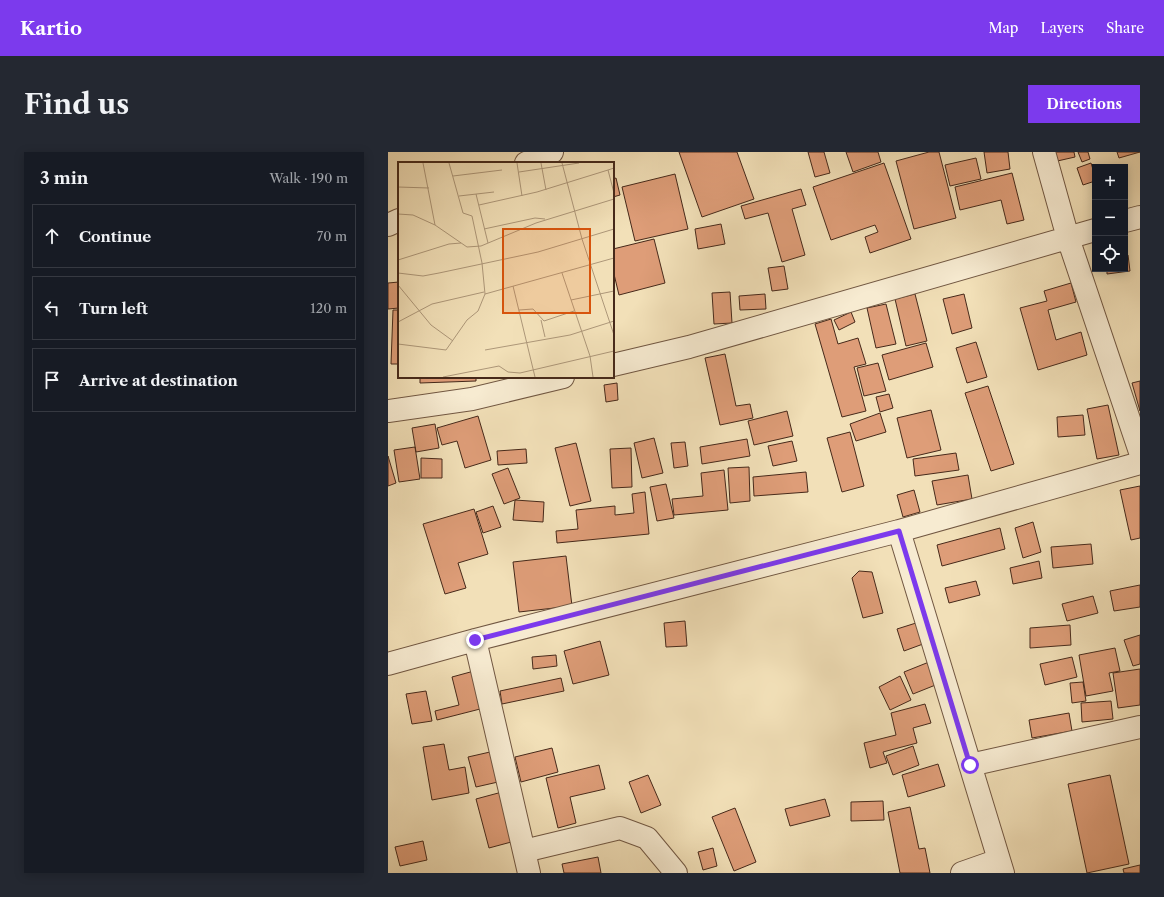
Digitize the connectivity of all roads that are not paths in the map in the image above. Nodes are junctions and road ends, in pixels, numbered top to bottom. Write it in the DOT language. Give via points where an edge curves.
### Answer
graph roads {
  1 [pos="552,152"];
  2 [pos="1044,152"];
  3 [pos="528,162"];
  4 [pos="1140,216"];
  5 [pos="398,220"];
  6 [pos="1128,220"];
  7 [pos="388,225"];
  8 [pos="1092,231"];
  9 [pos="1068,238"];
  10 [pos="614,365"];
  11 [pos="559,378"];
  12 [pos="388,411"];
  13 [pos="1140,452"];
  14 [pos="1140,463"];
  15 [pos="899,531"];
  16 [pos="475,640"];
  17 [pos="388,664"];
  18 [pos="1140,727"];
  19 [pos="970,765"];
  20 [pos="524,850"];
  21 [pos="1001,867"];
  22 [pos="529,873"];
  23 [pos="676,873"];
  24 [pos="962,873"];
  1 -- 3 [label="street"];
  2 -- 9 [label="street"];
  4 -- 6 [label="street"];
  5 -- 7 [label="street"];
  8 -- 9 [label="street"];
  9 -- 10 [label="street" via="689,347"];
  9 -- 13 [label="street"];
  11 -- 12 [label="street" via="472,399"];
  14 -- 15 [label="street"];
  15 -- 16 [label="street"];
  15 -- 19 [label="street"];
  16 -- 17 [label="street"];
  16 -- 20 [label="street"];
  18 -- 19 [label="street"];
  19 -- 21 [label="street"];
  20 -- 22 [label="street"];
  20 -- 23 [label="street" via="620,828 647,838"];
  21 -- 24 [label="street"];
}
